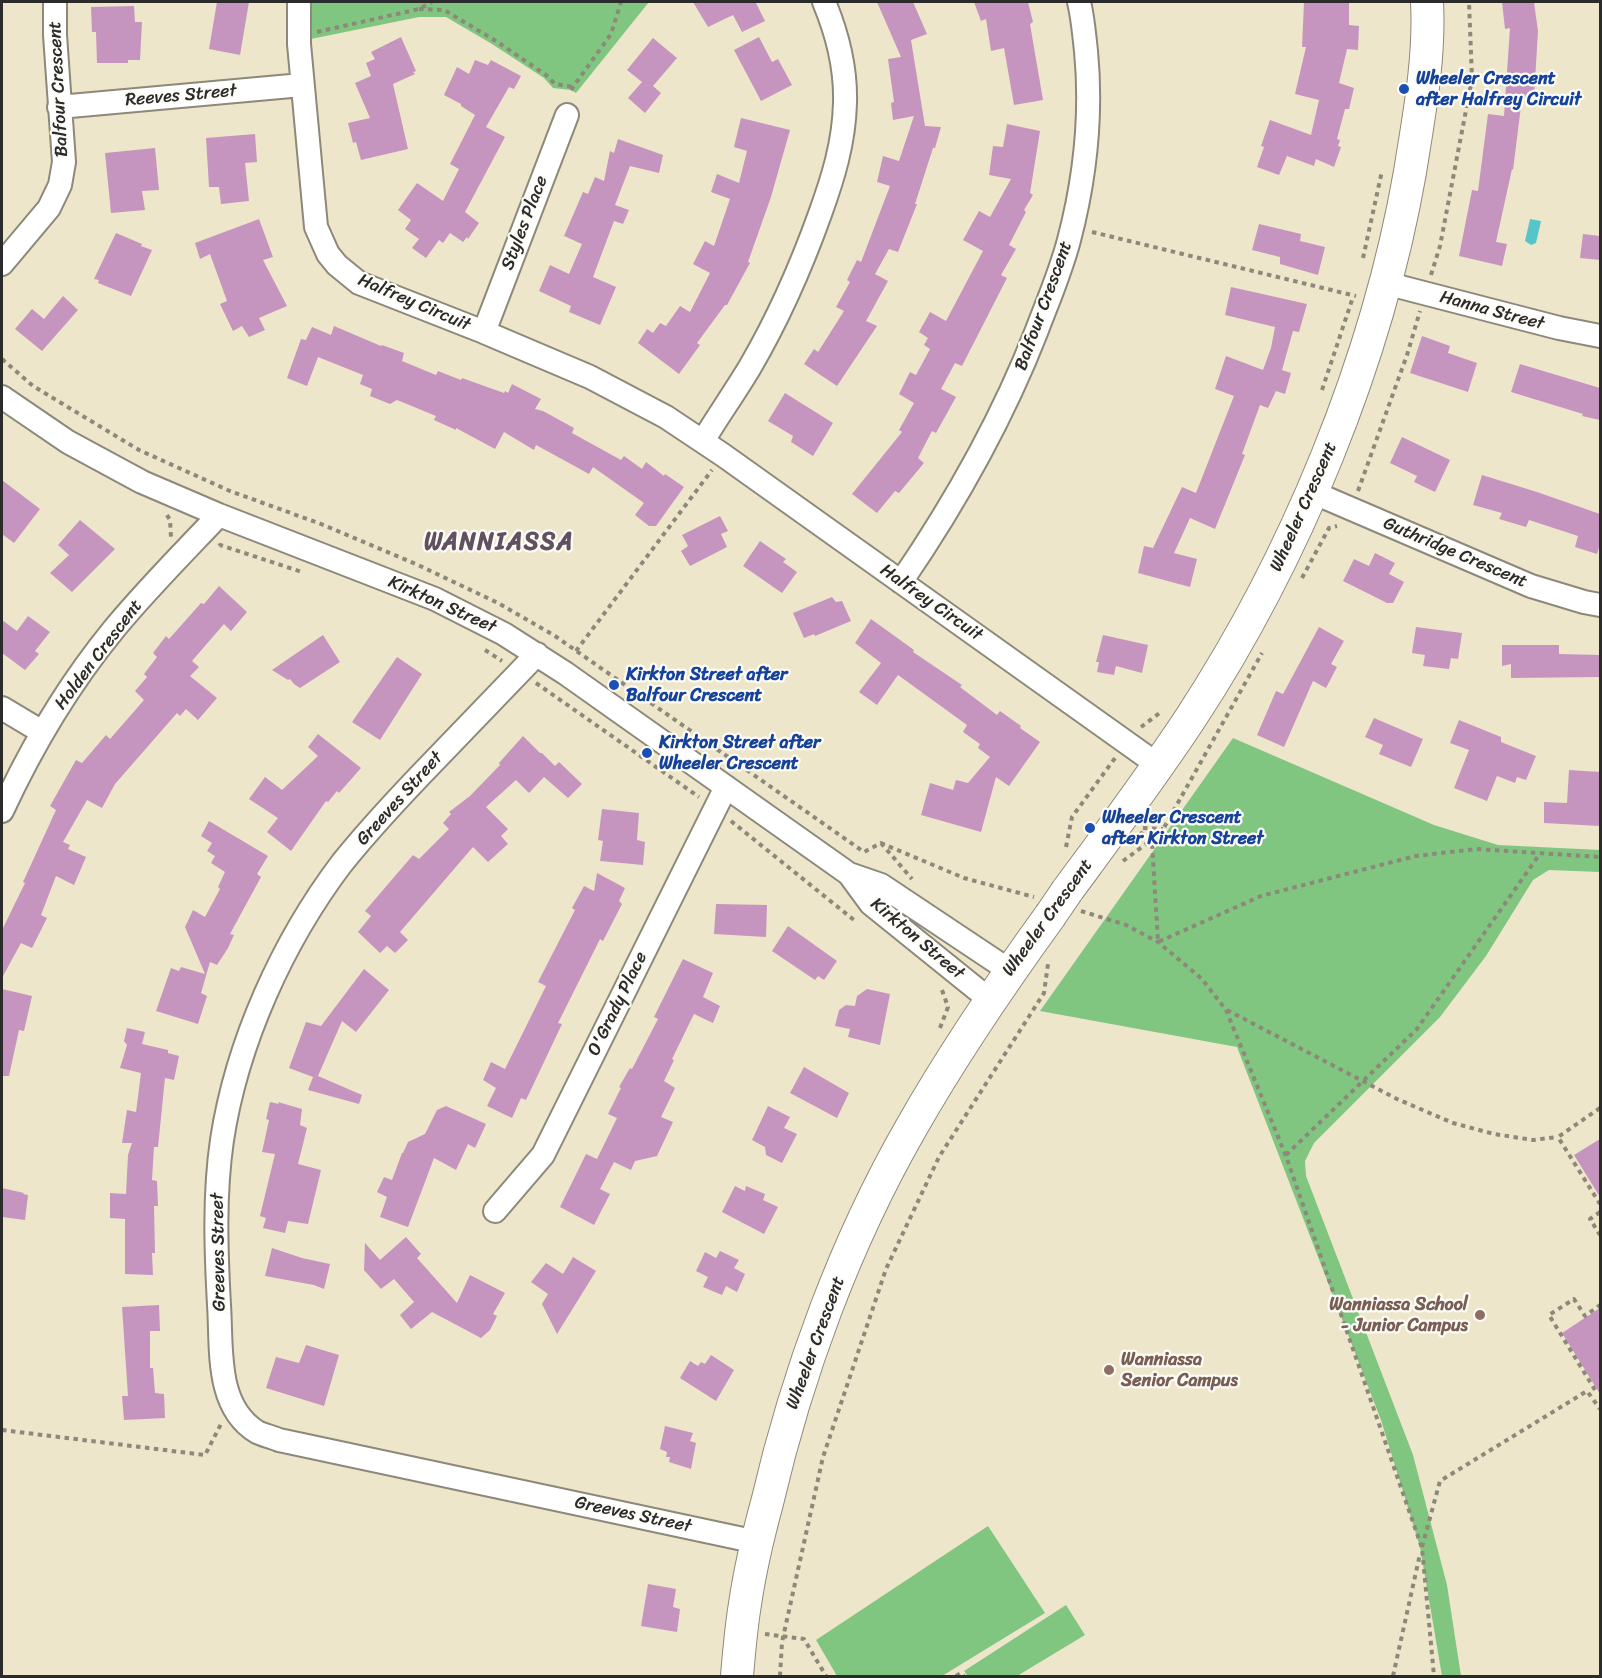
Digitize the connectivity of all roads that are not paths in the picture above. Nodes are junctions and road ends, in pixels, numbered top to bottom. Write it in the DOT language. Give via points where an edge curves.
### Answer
graph roads {
  1 [pos="55,2"];
  2 [pos="299,2"];
  3 [pos="824,2"];
  4 [pos="1079,2"];
  5 [pos="1427,2"];
  6 [pos="302,86"];
  7 [pos="59,107"];
  8 [pos="567,115"];
  9 [pos="2,264"];
  10 [pos="1370,286"];
  11 [pos="484,332"];
  12 [pos="1600,336"];
  13 [pos="2,397"];
  14 [pos="703,441"];
  15 [pos="1312,492"];
  16 [pos="219,515"];
  17 [pos="902,582"];
  18 [pos="1600,605"];
  19 [pos="537,654"];
  20 [pos="2,708"];
  21 [pos="42,732"];
  22 [pos="1158,765"];
  23 [pos="726,788"];
  24 [pos="2,811"];
  25 [pos="849,874"];
  26 [pos="1010,971"];
  27 [pos="990,1000"];
  28 [pos="495,1211"];
  29 [pos="757,1542"];
  30 [pos="737,1677"];
  1 -- 7 [label="street, Balfour Crescent"];
  2 -- 6 [label="street, Halfrey Circuit"];
  3 -- 14 [label="street" via="842,60 845,103 836,170 790,290 750,367"];
  4 -- 17 [label="street, Balfour Crescent" via="1088,79 1086,143 1069,241 1020,373 978,459"];
  5 -- 10 [label="street, Wheeler Crescent" via="1423,95 1398,236"];
  6 -- 7 [label="street, Reeves Street"];
  6 -- 11 [label="street, Halfrey Circuit" via="316,227 328,254 359,283"];
  7 -- 9 [label="street, Balfour Crescent" via="64,162 60,185 49,208"];
  8 -- 11 [label="street, Styles Place"];
  10 -- 12 [label="street, Hanna Street"];
  10 -- 15 [label="street, Wheeler Crescent" via="1359,370"];
  11 -- 14 [label="street, Halfrey Circuit" via="590,377"];
  13 -- 16 [label="street, Kirkton Street" via="68,442 142,482"];
  14 -- 17 [label="street, Halfrey Circuit"];
  15 -- 18 [label="street, Guthridge Crescent" via="1523,583"];
  15 -- 22 [label="street, Wheeler Crescent" via="1231,652"];
  16 -- 19 [label="street, Kirkton Street" via="435,599"];
  16 -- 21 [label="street, Holden Crescent" via="113,630"];
  17 -- 22 [label="street, Halfrey Circuit"];
  19 -- 23 [label="street, Kirkton Street"];
  19 -- 29 [label="street, Greeves Street" via="387,810 343,862 287,949 258,1011 246,1042 222,1139 216,1234 223,1375 240,1418 257,1432 279,1440"];
  20 -- 21 [label="street"];
  21 -- 24 [label="street, Holden Crescent"];
  22 -- 26 [label="street, Wheeler Crescent"];
  23 -- 25 [label="street, Kirkton Street"];
  23 -- 28 [label="street, O'Grady Place" via="543,1155"];
  25 -- 26 [label="street, Kirkton Street" via="881,885"];
  25 -- 27 [label="street, Kirkton Street" via="871,904"];
  26 -- 27 [label="street, Wheeler Crescent"];
  27 -- 29 [label="street, Wheeler Crescent" via="910,1130 852,1246 800,1382"];
  29 -- 30 [label="street, Wheeler Crescent"];
}
